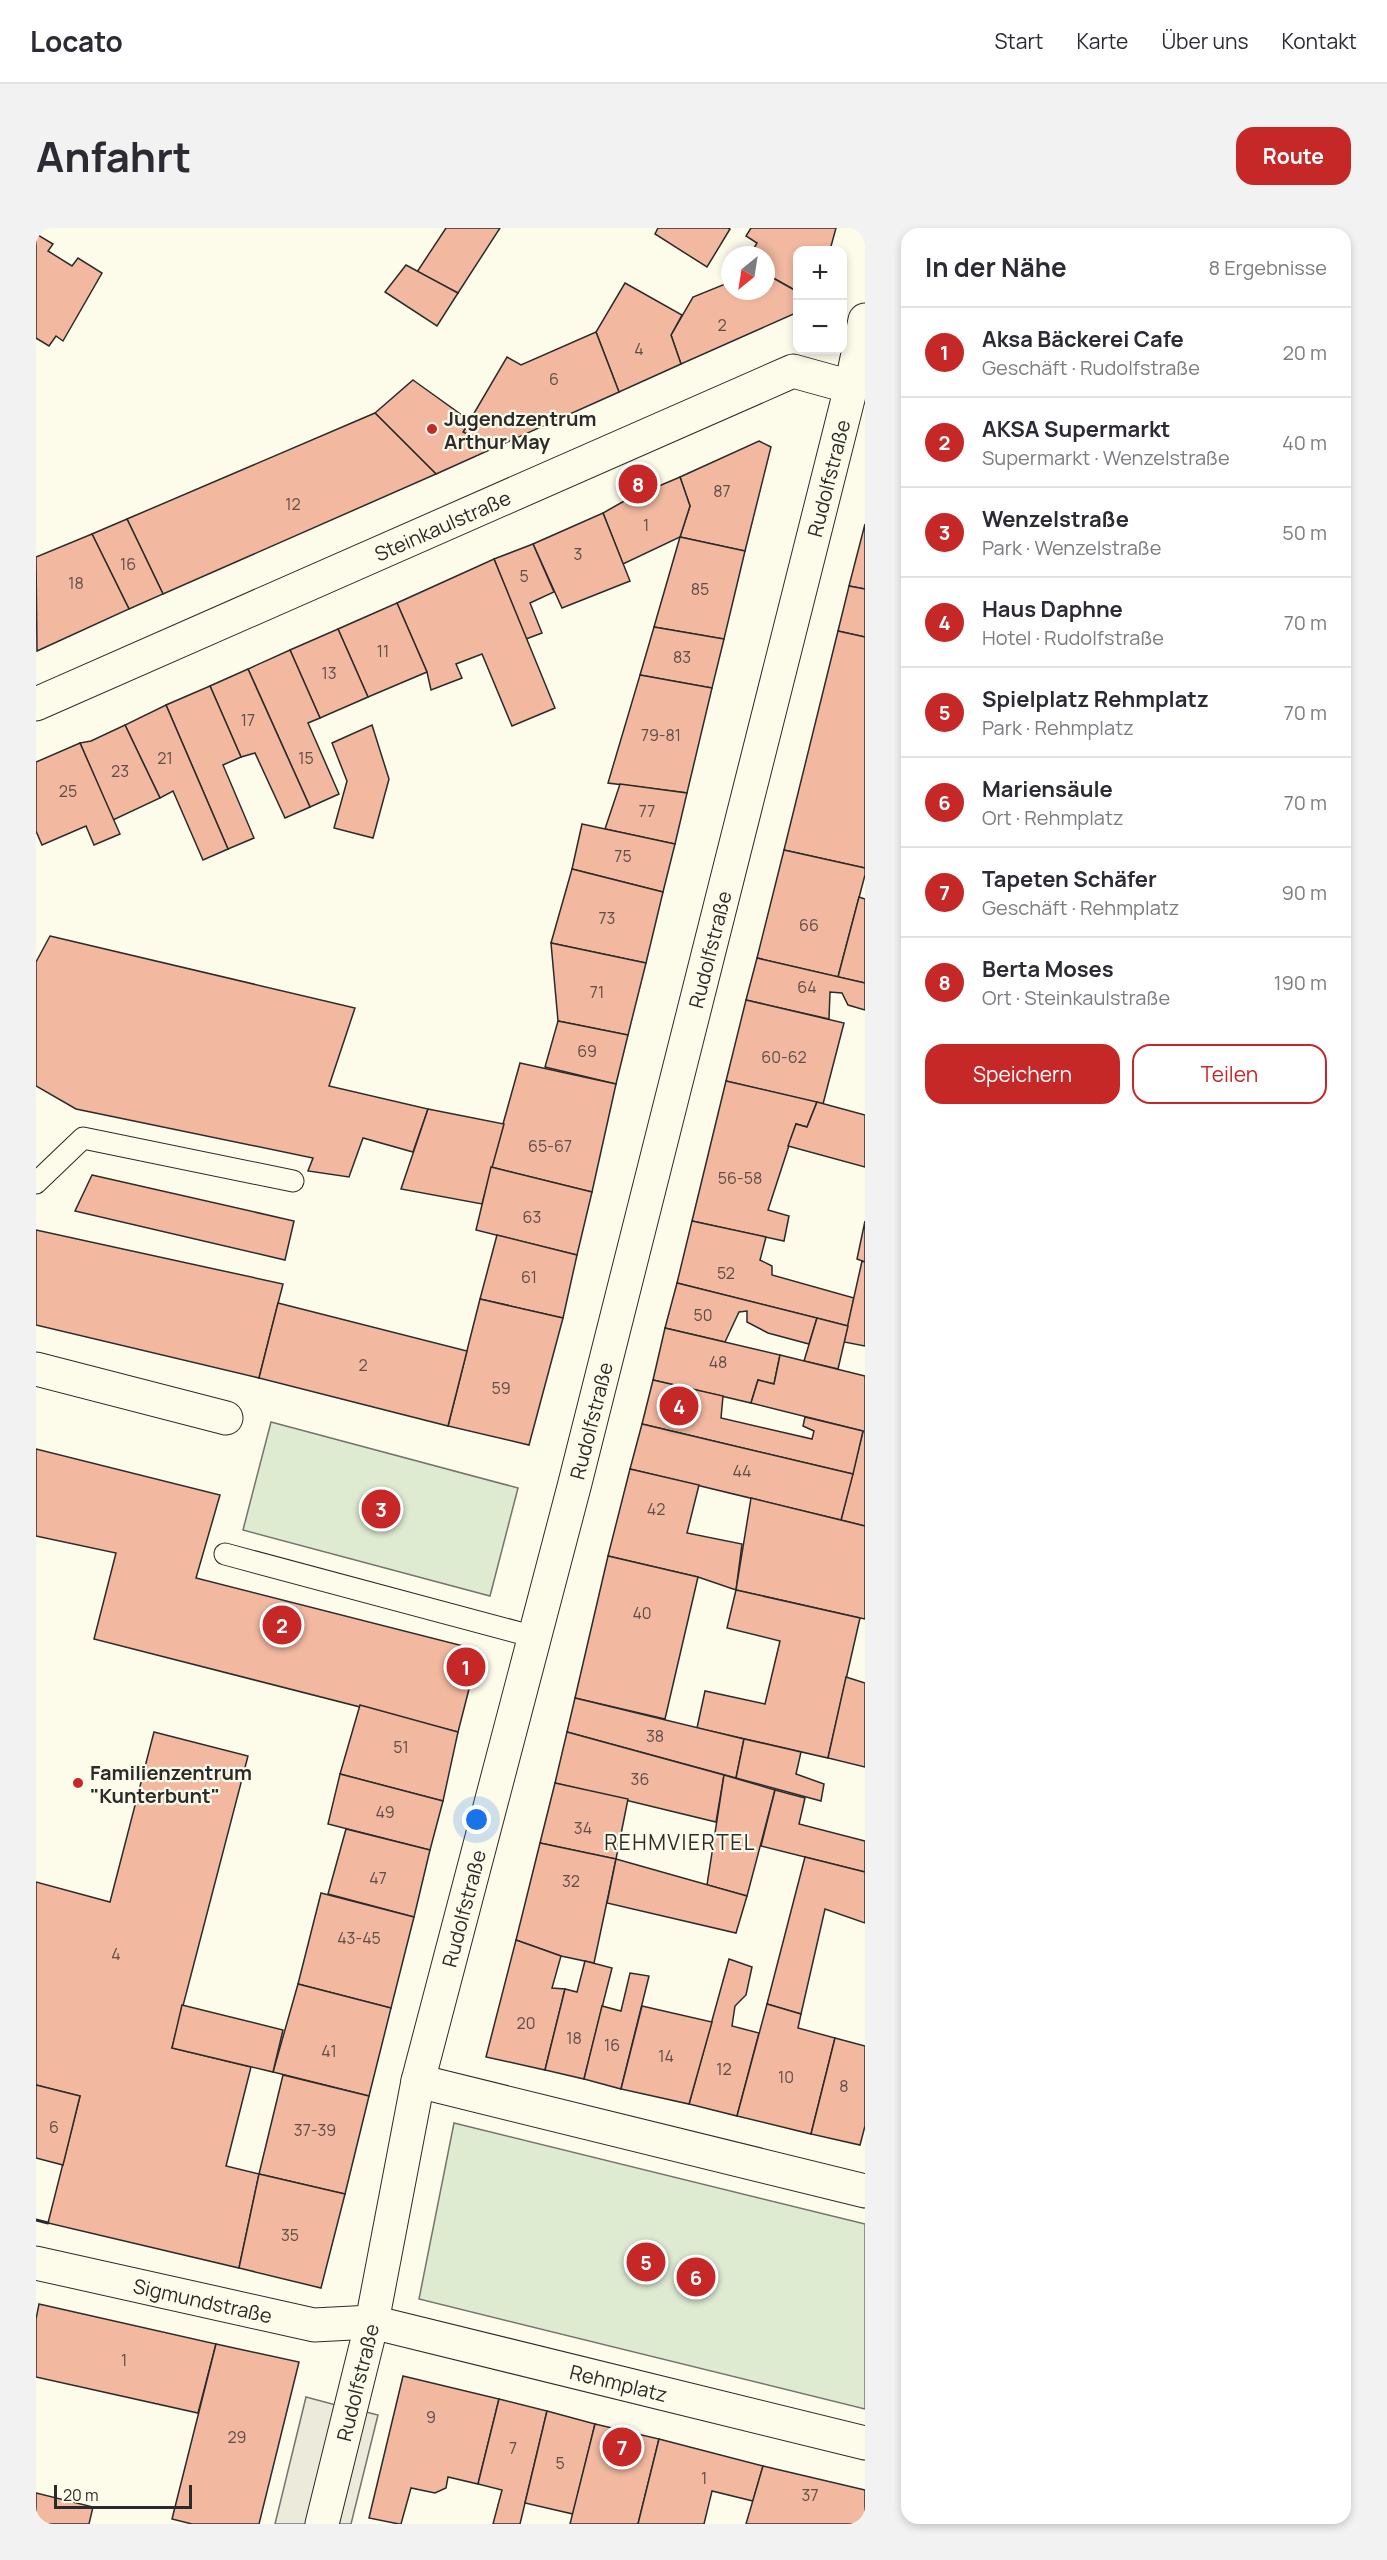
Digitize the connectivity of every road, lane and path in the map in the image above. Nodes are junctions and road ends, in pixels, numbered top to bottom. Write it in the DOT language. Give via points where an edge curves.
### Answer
graph roads {
  1 [pos="865,320"];
  2 [pos="851,387"];
  3 [pos="36,704"];
  4 [pos="293,1181"];
  5 [pos="36,1183"];
  6 [pos="36,1369"];
  7 [pos="226,1418"];
  8 [pos="225,1554"];
  9 [pos="535,1636"];
  10 [pos="418,2082"];
  11 [pos="865,2191"];
  12 [pos="36,2263"];
  13 [pos="372,2322"];
  14 [pos="865,2443"];
  15 [pos="322,2524"];
  1 -- 2 [label="street, Rudolfstraße"];
  2 -- 3 [label="street, Steinkaulstraße" via="793,371"];
  2 -- 9 [label="street, Rudolfstraße"];
  4 -- 5 [label="lane" via="83,1138"];
  6 -- 7 [label="street"];
  8 -- 9 [label="lane"];
  9 -- 10 [label="street, Rudolfstraße"];
  10 -- 11 [label="street"];
  10 -- 13 [label="street, Rudolfstraße"];
  12 -- 13 [label="street, Sigmundstraße" via="314,2325"];
  13 -- 14 [label="street, Rehmplatz"];
  13 -- 15 [label="street, Rudolfstraße"];
}
